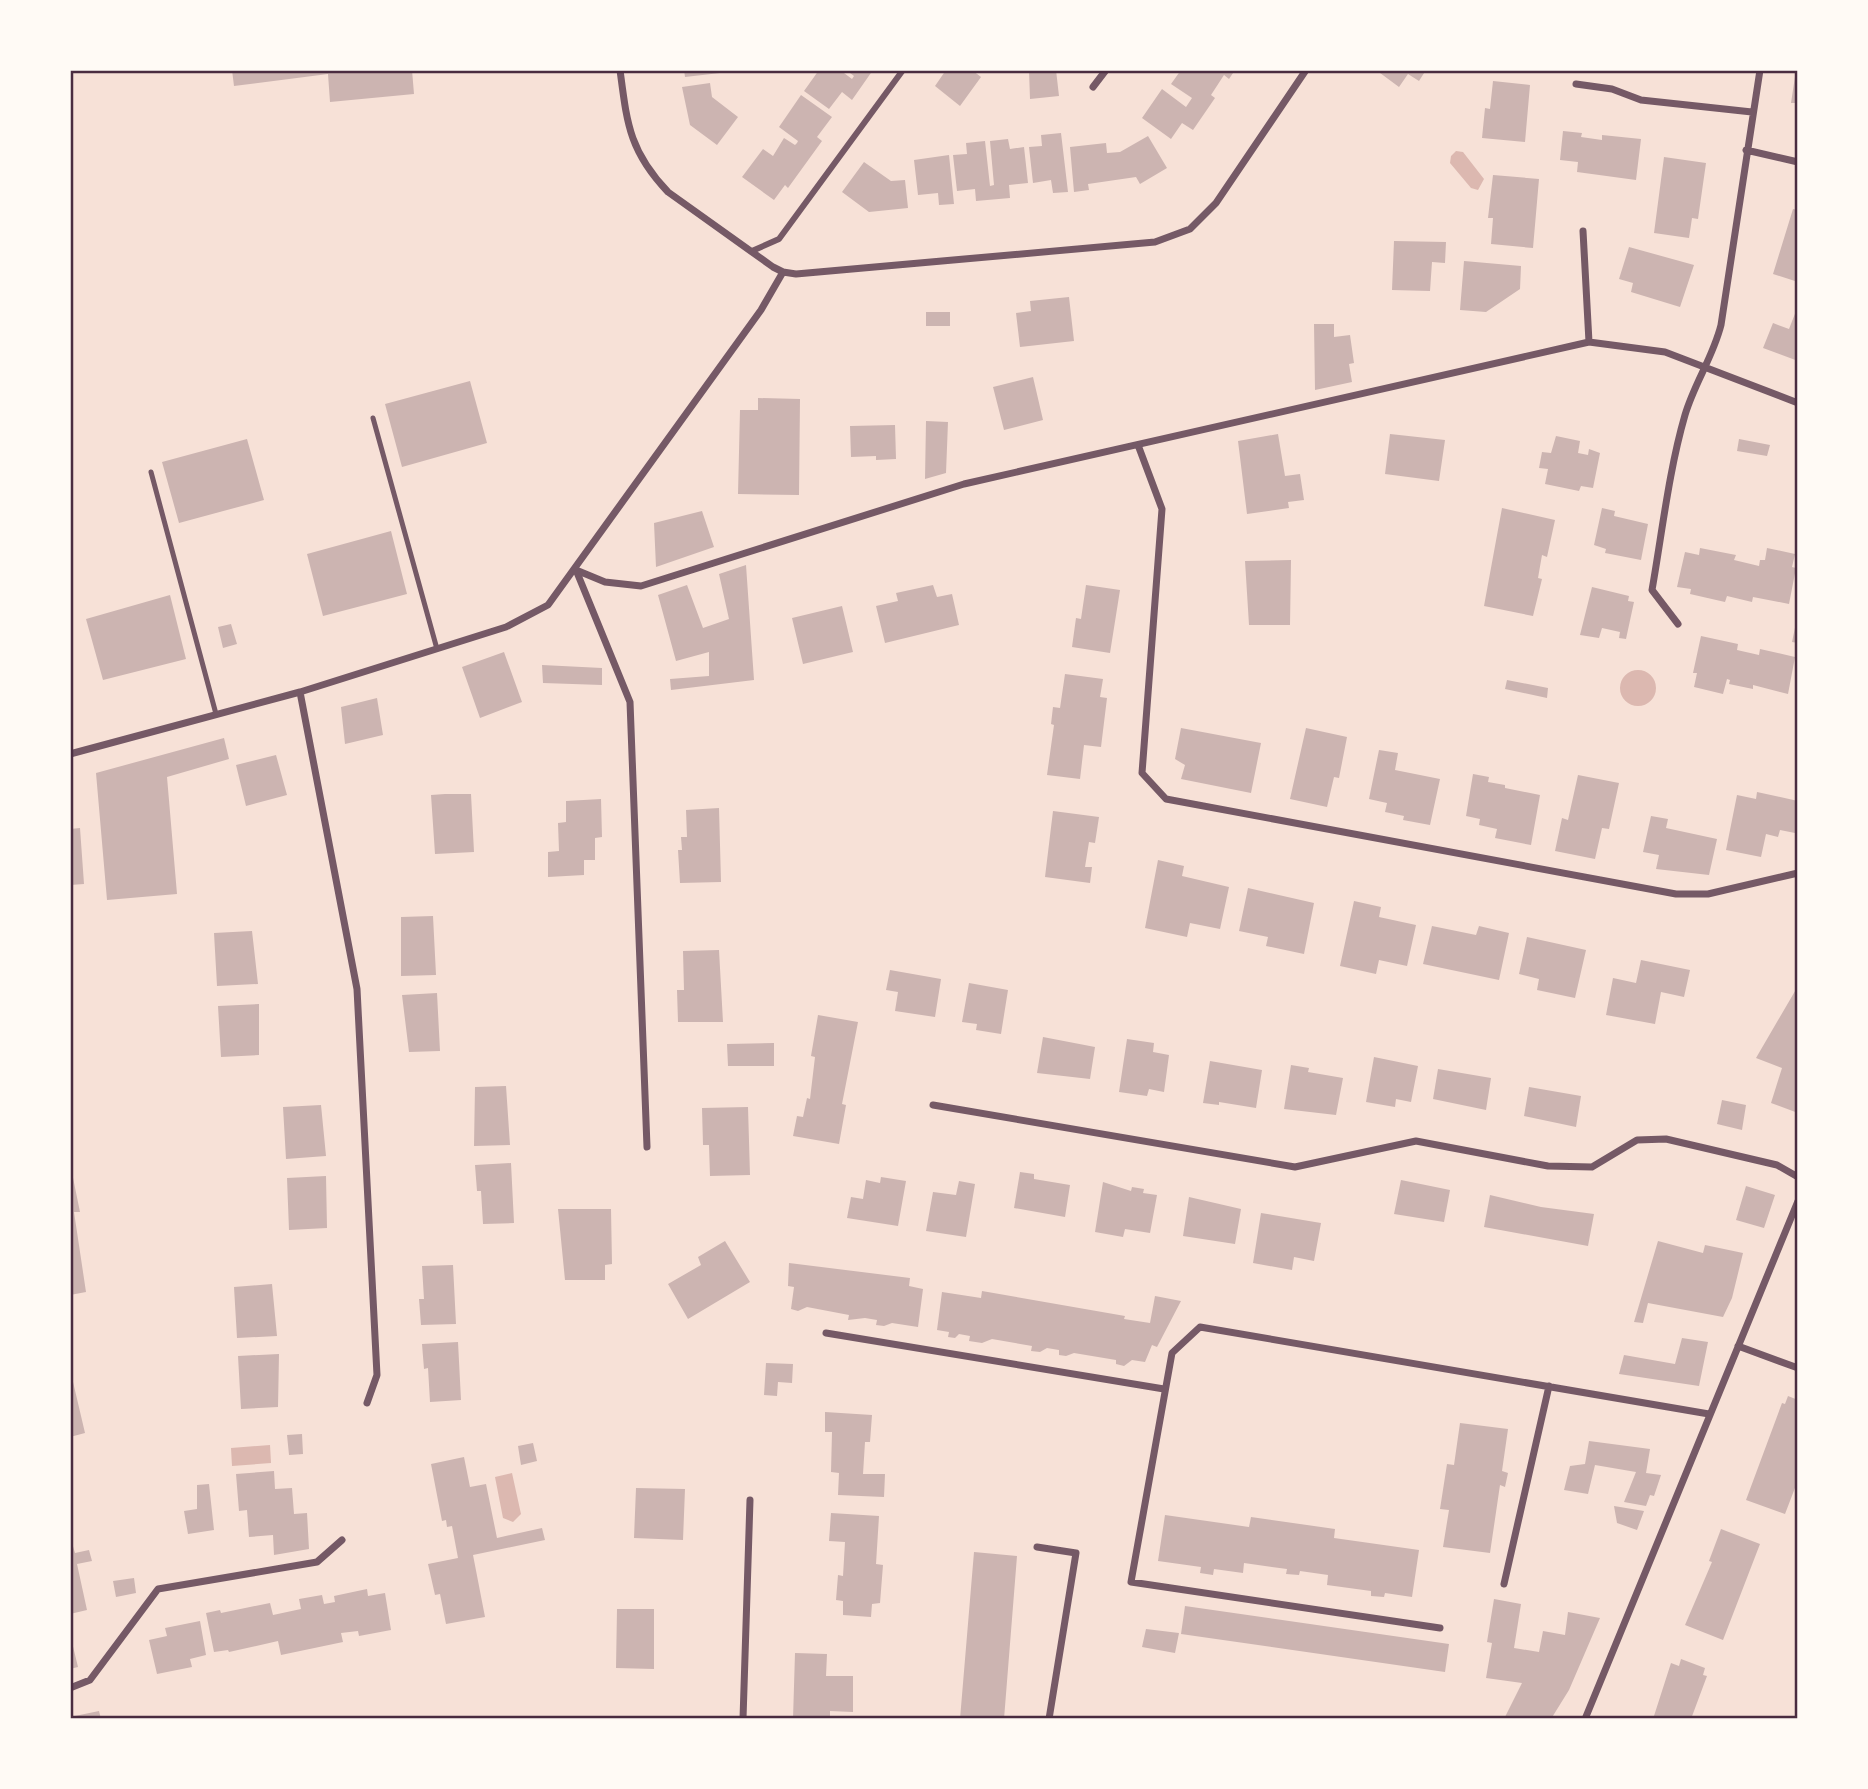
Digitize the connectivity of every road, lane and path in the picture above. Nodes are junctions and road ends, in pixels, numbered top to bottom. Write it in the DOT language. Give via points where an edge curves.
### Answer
graph roads {
  1 [pos="620,70"];
  2 [pos="903,70"];
  3 [pos="1106,70"];
  4 [pos="1306,70"];
  5 [pos="1760,70"];
  6 [pos="1576,83"];
  7 [pos="1093,87"];
  8 [pos="1752,112"];
  9 [pos="1746,150"];
  10 [pos="1798,162"];
  11 [pos="1583,231"];
  12 [pos="752,251"];
  13 [pos="783,272"];
  14 [pos="1589,342"];
  15 [pos="1703,367"];
  16 [pos="1798,403"];
  17 [pos="373,418"];
  18 [pos="1138,445"];
  19 [pos="151,472"];
  20 [pos="576,570"];
  21 [pos="1678,624"];
  22 [pos="437,649"];
  23 [pos="300,692"];
  24 [pos="216,714"];
  25 [pos="70,754"];
  26 [pos="1798,873"];
  27 [pos="933,1105"];
  28 [pos="647,1147"];
  29 [pos="1798,1177"];
  30 [pos="1798,1201"];
  31 [pos="826,1333"];
  32 [pos="1738,1346"];
  33 [pos="1798,1368"];
  34 [pos="1549,1386"];
  35 [pos="1164,1389"];
  36 [pos="367,1403"];
  37 [pos="1709,1414"];
  38 [pos="750,1500"];
  39 [pos="342,1540"];
  40 [pos="1037,1547"];
  41 [pos="1504,1584"];
  42 [pos="1440,1628"];
  43 [pos="70,1688"];
  44 [pos="743,1719"];
  45 [pos="1049,1719"];
  46 [pos="1585,1719"];
  1 -- 12 [label="street" via="628,131 645,164 668,191"];
  2 -- 12 [label="street" via="779,239"];
  3 -- 7 [label="street"];
  4 -- 13 [label="street" via="1216,203 1190,229 1155,242"];
  5 -- 8 [label="street"];
  6 -- 8 [label="street" via="1641,100"];
  8 -- 9 [label="street"];
  9 -- 10 [label="street"];
  9 -- 15 [label="street" via="1721,325"];
  11 -- 14 [label="street"];
  12 -- 13 [label="street"];
  13 -- 20 [label="street" via="761,310"];
  14 -- 15 [label="street" via="1665,352"];
  14 -- 18 [label="street"];
  15 -- 16 [label="street"];
  15 -- 21 [label="street" via="1685,415 1652,590"];
  17 -- 22 [label="lane"];
  18 -- 20 [label="street" via="964,484 641,586 605,582"];
  18 -- 26 [label="street" via="1163,509 1142,773 1166,799 1676,894 1708,894"];
  19 -- 24 [label="lane"];
  20 -- 22 [label="street" via="548,605 506,627"];
  20 -- 28 [label="street" via="630,702"];
  22 -- 23 [label="street"];
  23 -- 24 [label="street"];
  23 -- 36 [label="street" via="357,989 377,1375"];
  24 -- 25 [label="street"];
  27 -- 29 [label="street" via="1295,1167 1416,1141 1548,1166 1592,1167 1637,1140 1666,1139 1777,1165"];
  30 -- 32 [label="street"];
  31 -- 35 [label="street"];
  32 -- 33 [label="street"];
  32 -- 37 [label="street"];
  34 -- 35 [label="street" via="1200,1327 1172,1353"];
  34 -- 37 [label="street"];
  34 -- 41 [label="street"];
  35 -- 42 [label="street" via="1131,1581"];
  37 -- 46 [label="street"];
  38 -- 44 [label="street"];
  39 -- 43 [label="street" via="317,1562 159,1589 90,1680"];
  40 -- 45 [label="street" via="1076,1553"];
}
